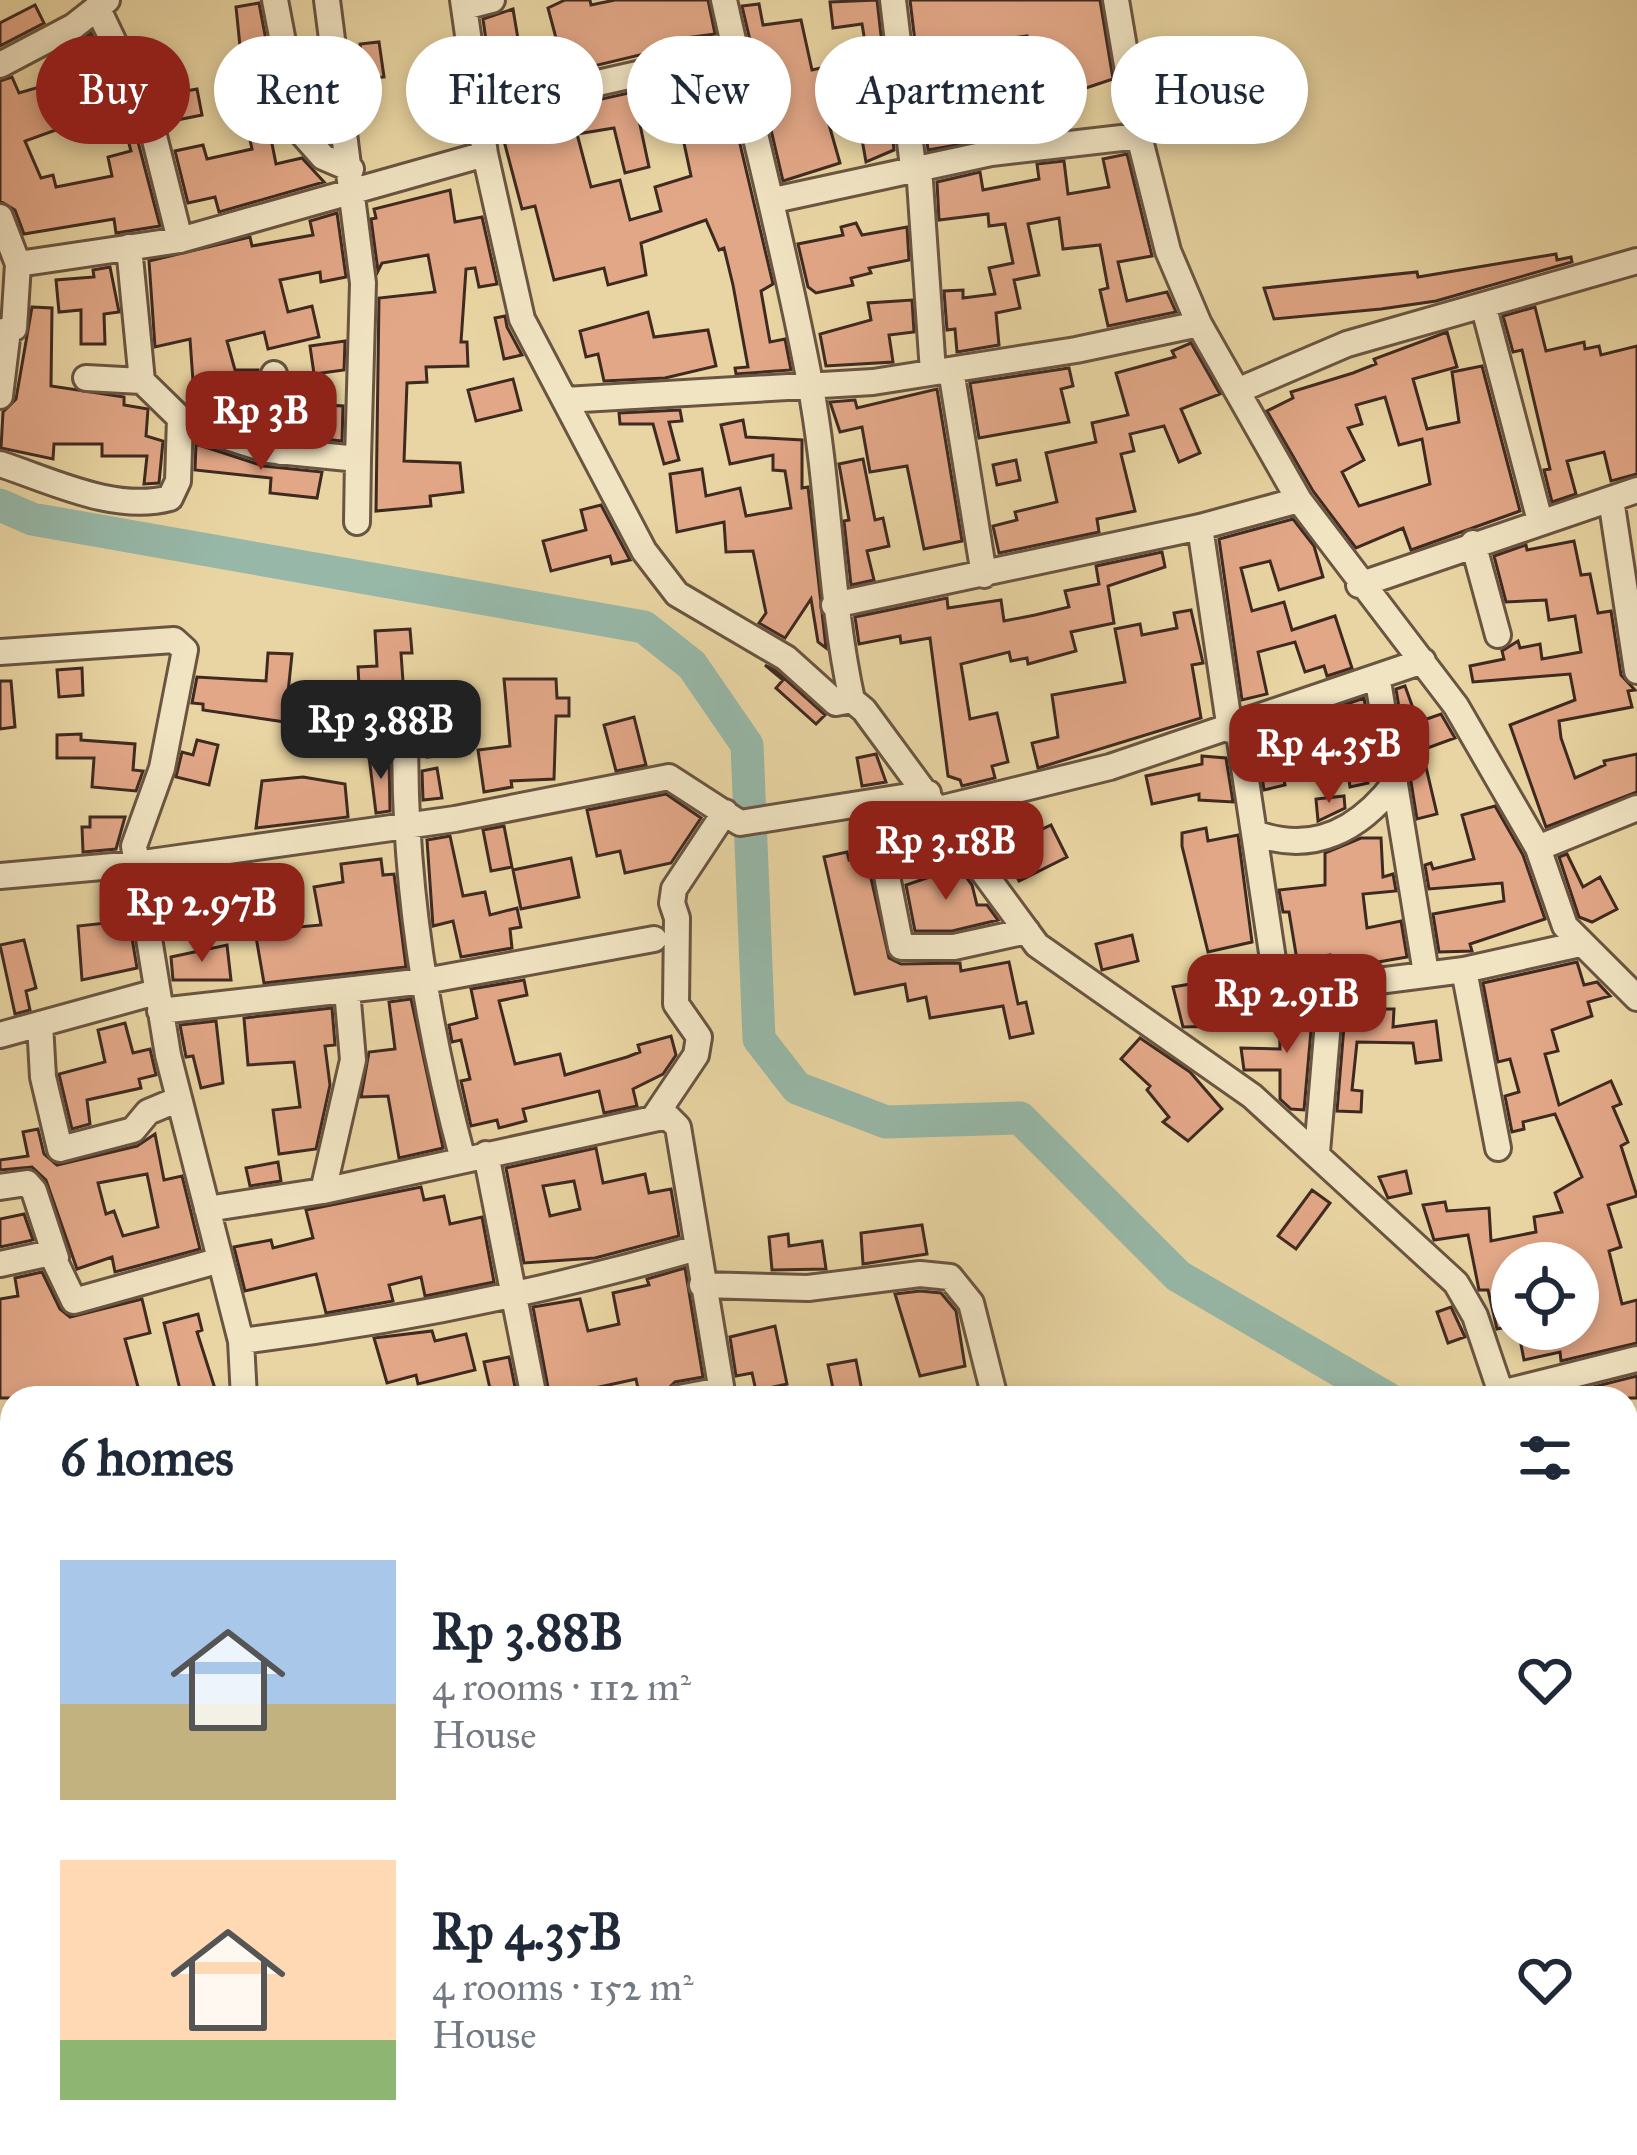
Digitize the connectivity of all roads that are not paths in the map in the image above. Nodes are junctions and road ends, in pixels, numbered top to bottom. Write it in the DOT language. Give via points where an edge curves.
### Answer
graph roads {
  1 [pos="69,0"];
  2 [pos="275,0"];
  3 [pos="326,0"];
  4 [pos="724,0"];
  5 [pos="893,0"];
  6 [pos="1116,0"];
  7 [pos="476,2"];
  8 [pos="102,4"];
  9 [pos="74,26"];
  10 [pos="479,36"];
  11 [pos="732,36"];
  12 [pos="1122,36"];
  13 [pos="0,65"];
  14 [pos="1111,139"];
  15 [pos="485,144"];
  16 [pos="759,144"];
  17 [pos="1141,144"];
  18 [pos="485,154"];
  19 [pos="916,167"];
  20 [pos="351,180"];
  21 [pos="774,200"];
  22 [pos="0,217"];
  23 [pos="180,240"];
  24 [pos="129,247"];
  25 [pos="1637,261"];
  26 [pos="18,264"];
  27 [pos="1484,308"];
  28 [pos="1199,324"];
  29 [pos="4,331"];
  30 [pos="942,371"];
  31 [pos="274,374"];
  32 [pos="86,378"];
  33 [pos="142,381"];
  34 [pos="811,388"];
  35 [pos="1237,392"];
  36 [pos="0,396"];
  37 [pos="575,399"];
  38 [pos="180,418"];
  39 [pos="280,452"];
  40 [pos="358,459"];
  41 [pos="0,464"];
  42 [pos="1637,490"];
  43 [pos="1611,499"];
  44 [pos="1300,500"];
  45 [pos="1540,520"];
  46 [pos="357,522"];
  47 [pos="1200,527"];
  48 [pos="1473,542"];
  49 [pos="984,575"];
  50 [pos="1359,585"];
  51 [pos="834,605"];
  52 [pos="1498,635"];
  53 [pos="0,652"];
  54 [pos="1423,661"];
  55 [pos="1637,666"];
  56 [pos="1378,681"];
  57 [pos="848,701"];
  58 [pos="406,712"];
  59 [pos="1234,729"];
  60 [pos="1394,783"];
  61 [pos="924,799"];
  62 [pos="873,806"];
  63 [pos="1637,808"];
  64 [pos="742,820"];
  65 [pos="406,825"];
  66 [pos="1256,832"];
  67 [pos="1538,848"];
  68 [pos="136,864"];
  69 [pos="0,876"];
  70 [pos="1027,931"];
  71 [pos="653,939"];
  72 [pos="1580,944"];
  73 [pos="1464,970"];
  74 [pos="1426,973"];
  75 [pos="425,981"];
  76 [pos="1331,987"];
  77 [pos="347,990"];
  78 [pos="1637,998"];
  79 [pos="158,1001"];
  80 [pos="40,1024"];
  81 [pos="0,1035"];
  82 [pos="178,1099"];
  83 [pos="655,1116"];
  84 [pos="1498,1148"];
  85 [pos="1317,1152"];
  86 [pos="474,1157"];
  87 [pos="0,1187"];
  88 [pos="323,1191"];
  89 [pos="207,1209"];
  90 [pos="697,1247"];
  91 [pos="56,1258"];
  92 [pos="217,1261"];
  93 [pos="0,1264"];
  94 [pos="702,1285"];
  95 [pos="512,1295"];
  96 [pos="241,1341"];
  97 [pos="1637,1358"];
  98 [pos="243,1386"];
  99 [pos="531,1386"];
  100 [pos="721,1386"];
  101 [pos="992,1386"];
  102 [pos="1495,1386"];
  103 [pos="1532,1386"];
  1 -- 9 [label="street"];
  2 -- 20 [label="street" via="300,131"];
  3 -- 20 [label="street"];
  4 -- 11 [label="street"];
  5 -- 19 [label="street"];
  6 -- 12 [label="street"];
  7 -- 10 [label="street"];
  8 -- 9 [label="street"];
  8 -- 23 [label="street" via="149,116"];
  9 -- 13 [label="street"];
  14 -- 19 [label="street"];
  15 -- 18 [label="street"];
  16 -- 21 [label="street"];
  17 -- 28 [label="street" via="1168,251"];
  18 -- 20 [label="street"];
  18 -- 37 [label="street" via="522,319"];
  19 -- 21 [label="street"];
  19 -- 30 [label="street"];
  20 -- 23 [label="street"];
  20 -- 40 [label="street" via="363,283"];
  21 -- 34 [label="street"];
  22 -- 26 [label="street"];
  23 -- 24 [label="street"];
  24 -- 26 [label="street"];
  24 -- 33 [label="street"];
  25 -- 27 [label="street"];
  26 -- 29 [label="street" via="19,315"];
  27 -- 35 [label="street" via="1348,344"];
  27 -- 45 [label="street"];
  28 -- 30 [label="street"];
  28 -- 35 [label="street"];
  29 -- 36 [label="street"];
  30 -- 34 [label="street"];
  30 -- 49 [label="street"];
  31 -- 39 [label="street"];
  32 -- 33 [label="street"];
  33 -- 38 [label="street"];
  34 -- 37 [label="street"];
  34 -- 51 [label="street"];
  35 -- 44 [label="street"];
  37 -- 57 [label="street" via="644,551 677,594 786,658 836,703"];
  38 -- 39 [label="street"];
  38 -- 41 [label="street" via="170,498 104,497"];
  39 -- 40 [label="street"];
  40 -- 46 [label="street"];
  42 -- 43 [label="street"];
  43 -- 45 [label="street"];
  43 -- 55 [label="street"];
  44 -- 47 [label="street"];
  44 -- 50 [label="street"];
  45 -- 48 [label="street"];
  47 -- 49 [label="street"];
  47 -- 59 [label="street"];
  48 -- 50 [label="street"];
  48 -- 52 [label="street"];
  49 -- 51 [label="street"];
  50 -- 54 [label="street"];
  51 -- 57 [label="street"];
  53 -- 68 [label="street" via="183,645 162,767 136,827"];
  54 -- 56 [label="street"];
  54 -- 67 [label="street"];
  56 -- 59 [label="street"];
  56 -- 60 [label="street"];
  57 -- 61 [label="street" via="886,735"];
  58 -- 65 [label="street"];
  59 -- 61 [label="street" via="1019,793"];
  59 -- 66 [label="street"];
  60 -- 66 [label="street" via="1365,820 1345,831 1274,840"];
  60 -- 74 [label="street"];
  61 -- 62 [label="street"];
  61 -- 70 [label="street"];
  62 -- 64 [label="street"];
  62 -- 70 [label="street" via="901,947 954,947"];
  63 -- 67 [label="street"];
  64 -- 65 [label="street" via="669,777"];
  64 -- 83 [label="street" via="674,889 676,1004 699,1037 697,1055"];
  65 -- 68 [label="street"];
  65 -- 75 [label="street"];
  66 -- 76 [label="street" via="1277,986"];
  67 -- 72 [label="street" via="1555,906"];
  68 -- 69 [label="street"];
  68 -- 79 [label="street"];
  70 -- 85 [label="street" via="1054,960 1160,1028"];
  71 -- 75 [label="street"];
  72 -- 73 [label="street"];
  72 -- 78 [label="street"];
  73 -- 74 [label="street"];
  73 -- 84 [label="street"];
  74 -- 76 [label="street"];
  75 -- 77 [label="street"];
  75 -- 86 [label="street" via="434,1052"];
  76 -- 85 [label="street"];
  77 -- 79 [label="street"];
  77 -- 88 [label="street" via="353,1060"];
  79 -- 80 [label="street"];
  79 -- 82 [label="street"];
  80 -- 81 [label="street"];
  80 -- 82 [label="street" via="60,1149 133,1130 148,1112"];
  82 -- 89 [label="street"];
  83 -- 86 [label="street"];
  83 -- 90 [label="street" via="678,1127"];
  85 -- 102 [label="street" via="1456,1283"];
  86 -- 88 [label="street"];
  86 -- 95 [label="street"];
  87 -- 91 [label="street" via="28,1183"];
  88 -- 89 [label="street"];
  89 -- 92 [label="street"];
  90 -- 94 [label="street"];
  90 -- 95 [label="street"];
  91 -- 92 [label="street" via="74,1301"];
  91 -- 93 [label="street" via="46,1252"];
  92 -- 96 [label="street"];
  94 -- 100 [label="street"];
  94 -- 101 [label="street" via="808,1288 950,1277 971,1303"];
  95 -- 96 [label="street" via="373,1325"];
  95 -- 99 [label="street"];
  96 -- 98 [label="street"];
  97 -- 103 [label="street"];
}
